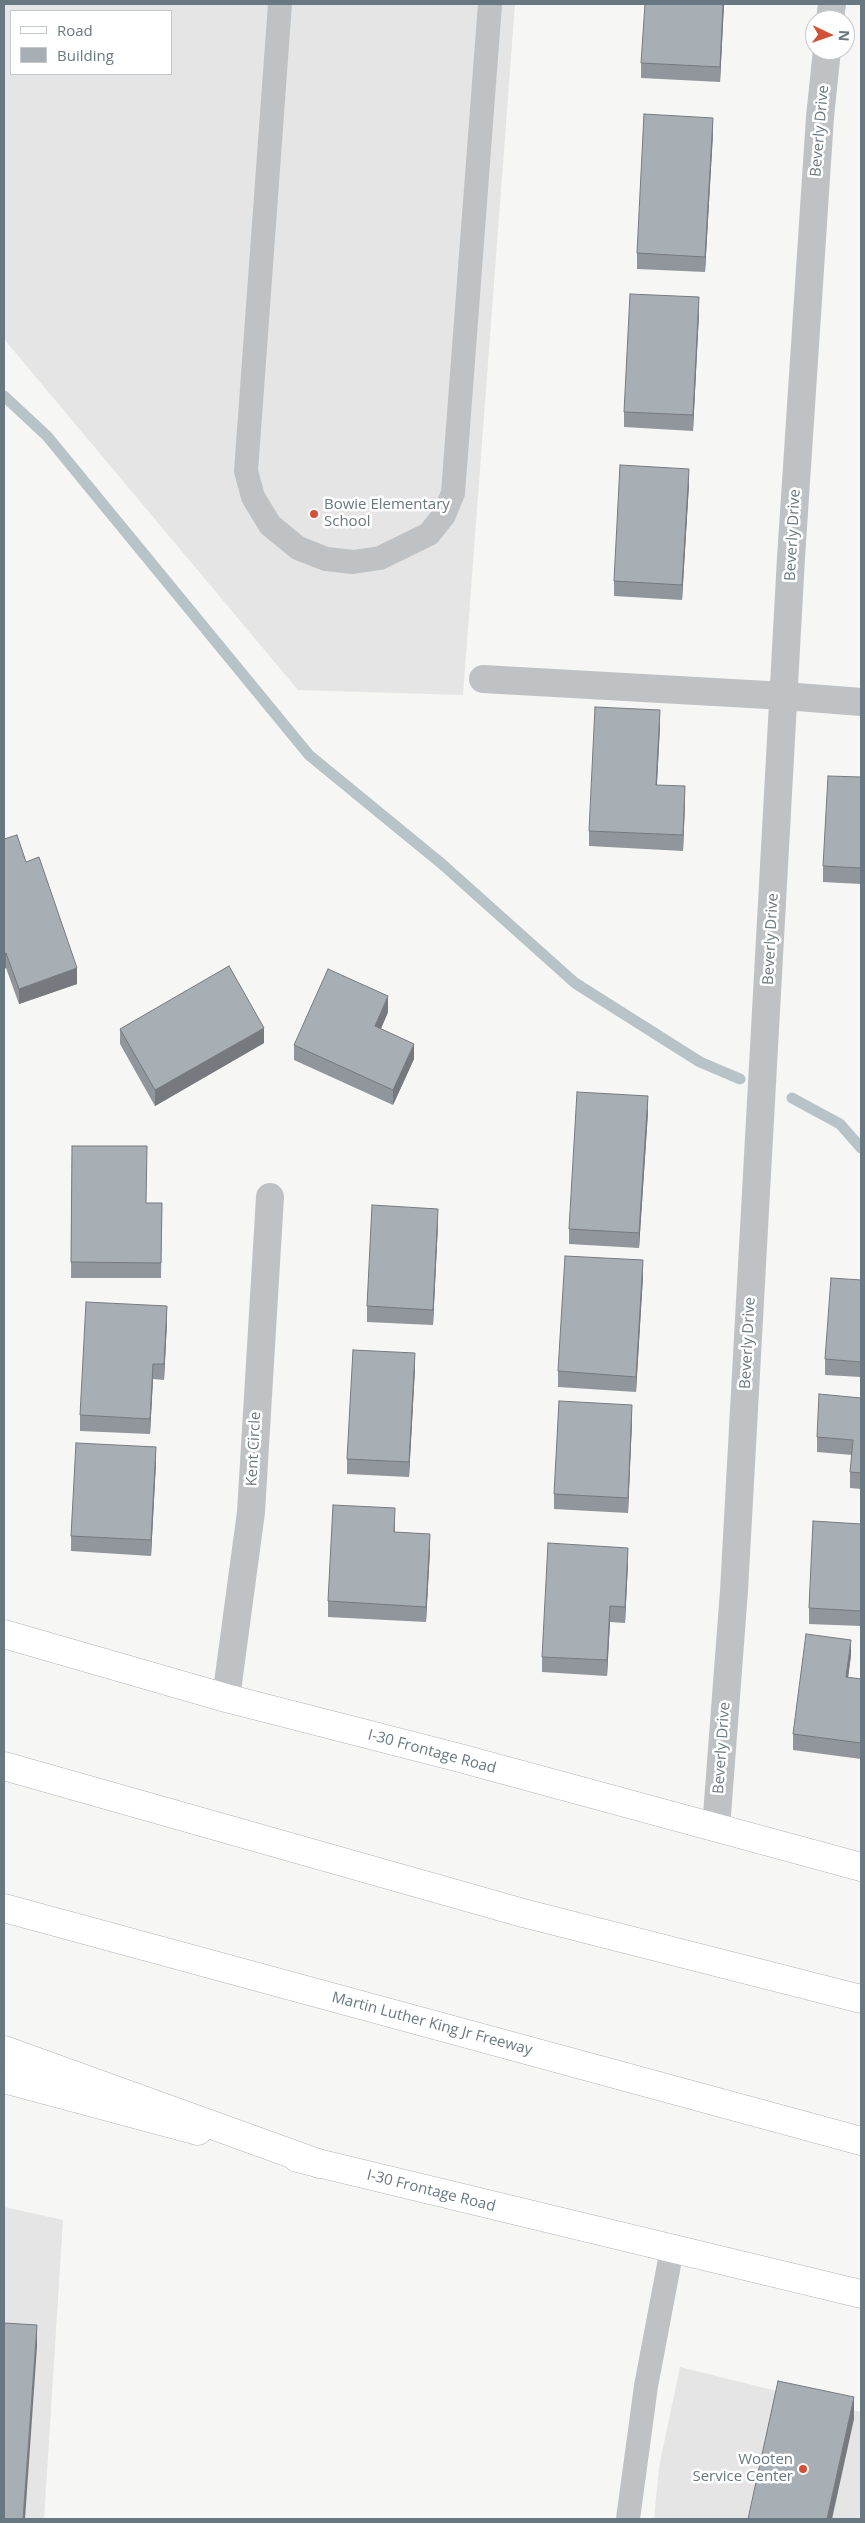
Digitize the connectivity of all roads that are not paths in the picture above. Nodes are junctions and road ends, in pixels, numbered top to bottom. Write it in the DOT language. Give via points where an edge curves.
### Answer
graph roads {
  1 [pos="280,4"];
  2 [pos="490,4"];
  3 [pos="826,60"];
  4 [pos="483,679"];
  5 [pos="785,696"];
  6 [pos="861,702"];
  7 [pos="270,1197"];
  8 [pos="4,1634"];
  9 [pos="226,1698"];
  10 [pos="4,1766"];
  11 [pos="716,1828"];
  12 [pos="861,1867"];
  13 [pos="4,1908"];
  14 [pos="861,1999"];
  15 [pos="4,2050"];
  16 [pos="4,2079"];
  17 [pos="861,2141"];
  18 [pos="320,2164"];
  19 [pos="672,2249"];
  20 [pos="861,2294"];
  21 [pos="628,2519"];
  1 -- 2 [label="lane" via="246,471 253,497 270,525 298,548 326,559 353,562 380,558 429,534 444,515 453,493"];
  3 -- 5 [label="street, Beverly Drive" via="793,529"];
  4 -- 5 [label="street"];
  5 -- 6 [label="street"];
  5 -- 11 [label="street, Beverly Drive" via="734,1592"];
  7 -- 9 [label="street, Kent Circle" via="251,1512"];
  8 -- 9 [label="main road, I-30 Frontage Road"];
  9 -- 11 [label="main road, I-30 Frontage Road"];
  10 -- 14 [label="main road" via="523,1913"];
  11 -- 12 [label="main road, I-30 Frontage Road"];
  13 -- 17 [label="main road, Martin Luther King Jr Freeway"];
  15 -- 18 [label="main road"];
  16 -- 18 [label="main road, I-30 Frontage Road"];
  18 -- 19 [label="main road, I-30 Frontage Road"];
  19 -- 20 [label="main road, I-30 Frontage Road"];
  19 -- 21 [label="lane" via="646,2386"];
}
